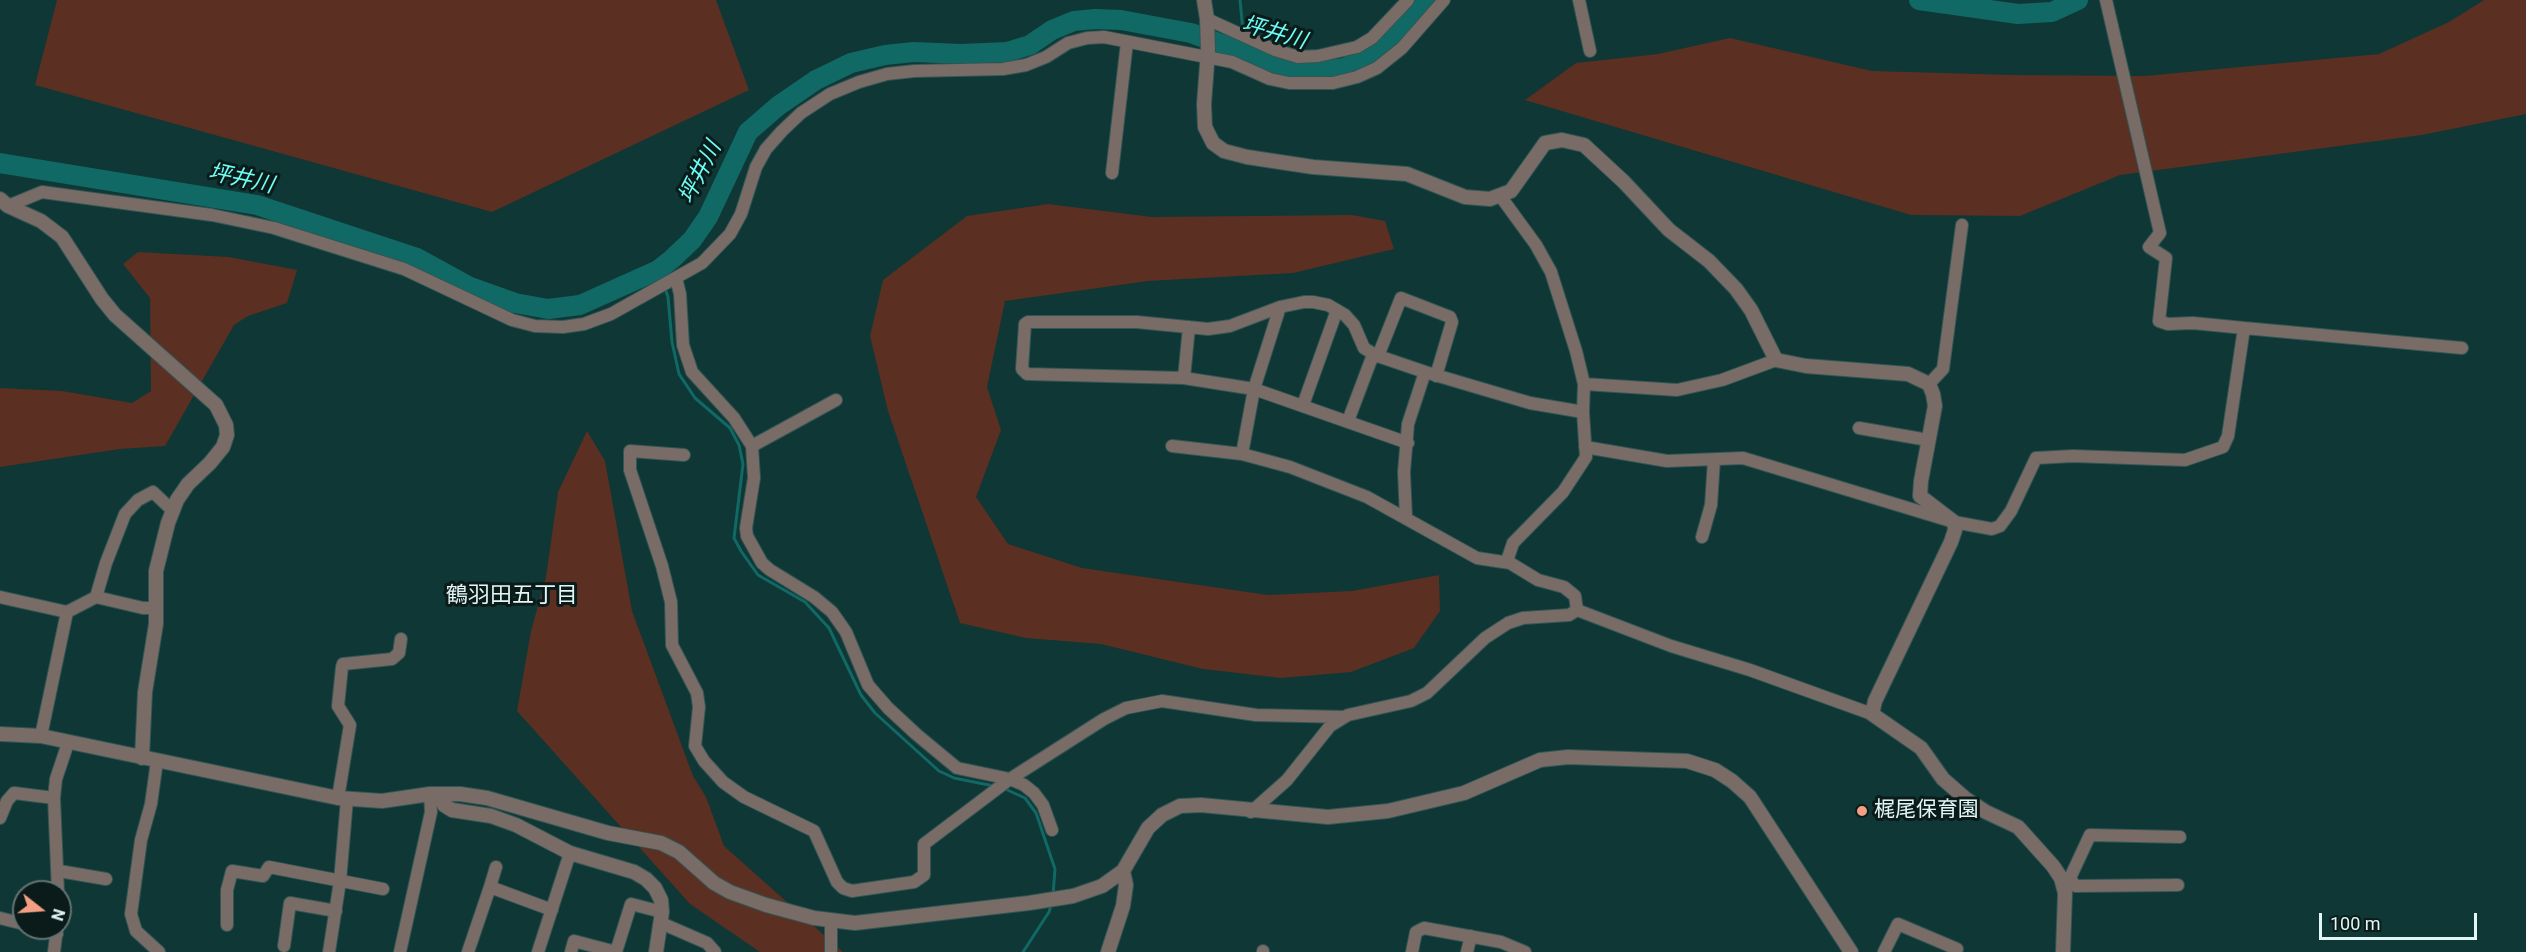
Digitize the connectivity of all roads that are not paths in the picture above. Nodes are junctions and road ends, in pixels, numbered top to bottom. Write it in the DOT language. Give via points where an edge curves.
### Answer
graph roads {
  1 [pos="1204,0"];
  2 [pos="1408,0"];
  3 [pos="1444,0"];
  4 [pos="1579,0"];
  5 [pos="2106,0"];
  6 [pos="1208,22"];
  7 [pos="1127,42"];
  8 [pos="1590,51"];
  9 [pos="1208,54"];
  10 [pos="1112,173"];
  11 [pos="1501,197"];
  12 [pos="4,203"];
  13 [pos="1962,225"];
  14 [pos="673,280"];
  15 [pos="1280,307"];
  16 [pos="1337,310"];
  17 [pos="1189,327"];
  18 [pos="2244,328"];
  19 [pos="2462,348"];
  20 [pos="1375,355"];
  21 [pos="1776,360"];
  22 [pos="1430,374"];
  23 [pos="1184,378"];
  24 [pos="1584,384"];
  25 [pos="1929,384"];
  26 [pos="1254,389"];
  27 [pos="836,400"];
  28 [pos="1303,405"];
  29 [pos="1583,412"];
  30 [pos="1348,421"];
  31 [pos="1859,428"];
  32 [pos="1928,440"];
  33 [pos="1408,443"];
  34 [pos="752,446"];
  35 [pos="1172,446"];
  36 [pos="1584,447"];
  37 [pos="684,454"];
  38 [pos="1242,454"];
  39 [pos="1714,460"];
  40 [pos="172,512"];
  41 [pos="1406,517"];
  42 [pos="1954,522"];
  43 [pos="1702,537"];
  44 [pos="1510,562"];
  45 [pos="0,597"];
  46 [pos="96,597"];
  47 [pos="155,608"];
  48 [pos="1577,610"];
  49 [pos="67,612"];
  50 [pos="401,639"];
  51 [pos="1872,714"];
  52 [pos="1345,717"];
  53 [pos="0,734"];
  54 [pos="40,736"];
  55 [pos="68,743"];
  56 [pos="142,758"];
  57 [pos="157,761"];
  58 [pos="1008,781"];
  59 [pos="434,794"];
  60 [pos="54,798"];
  61 [pos="343,798"];
  62 [pos="1251,812"];
  63 [pos="0,818"];
  64 [pos="1052,831"];
  65 [pos="2180,837"];
  66 [pos="570,853"];
  67 [pos="496,867"];
  68 [pos="58,871"];
  69 [pos="1123,871"];
  70 [pos="2065,878"];
  71 [pos="106,879"];
  72 [pos="58,880"];
  73 [pos="340,881"];
  74 [pos="2178,885"];
  75 [pos="490,887"];
  76 [pos="383,889"];
  77 [pos="552,910"];
  78 [pos="336,911"];
  79 [pos="661,917"];
  80 [pos="831,922"];
  81 [pos="226,925"];
  82 [pos="1471,936"];
  83 [pos="284,946"];
  84 [pos="1957,949"];
  85 [pos="159,952"];
  86 [pos="329,952"];
  87 [pos="400,952"];
  88 [pos="468,952"];
  89 [pos="538,952"];
  90 [pos="572,952"];
  91 [pos="616,952"];
  92 [pos="656,952"];
  93 [pos="715,952"];
  94 [pos="831,952"];
  95 [pos="1108,952"];
  96 [pos="1412,952"];
  97 [pos="1467,952"];
  98 [pos="1524,952"];
  99 [pos="1851,952"];
  100 [pos="1884,952"];
  101 [pos="2063,952"];
  1 -- 6 [label="street"];
  2 -- 6 [label="street" via="1372,38 1357,47 1318,56 1298,57 1275,50"];
  3 -- 9 [label="street" via="1402,48 1357,78 1333,83 1289,83"];
  4 -- 8 [label="street"];
  5 -- 18 [label="street" via="2160,232 2149,247 2166,258 2159,321"];
  6 -- 9 [label="street"];
  7 -- 9 [label="street"];
  7 -- 10 [label="street"];
  7 -- 14 [label="street" via="1088,38 1068,43 1026,65 887,74 830,94 801,114 766,149 730,234 702,263"];
  9 -- 11 [label="street" via="1205,128 1224,151 1313,168 1407,174 1465,197"];
  11 -- 21 [label="street" via="1511,191 1545,143 1562,140 1584,145 1669,230 1709,261 1736,289"];
  11 -- 24 [label="street" via="1551,273"];
  12 -- 14 [label="street" via="42,192 212,215 274,228 404,269 512,320 535,326 584,324 611,314"];
  12 -- 40 [label="street" via="41,221 62,237 115,315 216,405 222,416 227,435 223,447 188,484"];
  13 -- 25 [label="street" via="1943,369"];
  14 -- 34 [label="street" via="680,294 683,345 692,372 734,418"];
  15 -- 16 [label="street" via="1313,302"];
  15 -- 17 [label="street" via="1230,326"];
  15 -- 26 [label="street"];
  16 -- 20 [label="street" via="1354,325 1364,348"];
  16 -- 28 [label="street"];
  17 -- 23 [label="street"];
  17 -- 23 [label="street" via="1137,322 1025,324 1022,369 1027,374"];
  18 -- 19 [label="street"];
  18 -- 42 [label="street" via="2228,436 2223,447 2186,460 2036,458 2011,512 2000,526 1992,529"];
  20 -- 22 [label="street"];
  20 -- 22 [label="street" via="1399,300 1404,298 1450,317 1452,322"];
  20 -- 30 [label="street"];
  21 -- 24 [label="street" via="1722,380 1677,390"];
  21 -- 25 [label="street" via="1908,374"];
  22 -- 29 [label="street" via="1530,403"];
  22 -- 33 [label="street" via="1408,424"];
  23 -- 26 [label="street"];
  24 -- 29 [label="street"];
  25 -- 32 [label="street" via="1935,406"];
  26 -- 28 [label="street"];
  26 -- 38 [label="street"];
  27 -- 34 [label="street"];
  28 -- 30 [label="street"];
  29 -- 36 [label="street"];
  30 -- 33 [label="street"];
  31 -- 32 [label="street"];
  32 -- 42 [label="street" via="1920,496"];
  33 -- 41 [label="street" via="1404,472"];
  34 -- 58 [label="street" via="754,478 747,536 762,562 832,612 878,698 947,762"];
  35 -- 38 [label="street"];
  36 -- 39 [label="street" via="1667,460"];
  36 -- 44 [label="street" via="1586,457 1563,492 1513,543"];
  37 -- 58 [label="street" via="630,451 630,470 671,602 672,645 697,693 695,746 723,782 744,797 814,831 837,882 852,891 914,882 924,875 924,844"];
  38 -- 41 [label="street" via="1324,479"];
  39 -- 42 [label="street" via="1754,461"];
  39 -- 43 [label="street" via="1712,505"];
  40 -- 46 [label="street" via="153,492 125,514"];
  40 -- 47 [label="street" via="156,571"];
  41 -- 44 [label="street" via="1477,558"];
  42 -- 51 [label="street" via="1951,542"];
  44 -- 48 [label="street" via="1538,580 1572,592"];
  45 -- 49 [label="street"];
  46 -- 47 [label="street"];
  46 -- 49 [label="street"];
  47 -- 56 [label="street"];
  48 -- 51 [label="street" via="1660,643"];
  48 -- 52 [label="street" via="1569,615 1523,618 1508,623 1485,638 1427,693"];
  49 -- 54 [label="street"];
  50 -- 61 [label="street" via="399,653 392,659 342,667 338,706 350,725"];
  51 -- 70 [label="street" via="1921,748 1943,779 1966,799 2024,832"];
  52 -- 58 [label="street" via="1256,715 1162,701 1143,703 1104,719"];
  52 -- 62 [label="street" via="1330,726 1287,780"];
  53 -- 54 [label="street"];
  54 -- 55 [label="street"];
  55 -- 56 [label="street"];
  55 -- 60 [label="street"];
  56 -- 57 [label="street"];
  57 -- 61 [label="street"];
  57 -- 85 [label="street" via="131,915 136,931"];
  58 -- 64 [label="street" via="1034,793"];
  59 -- 61 [label="street" via="382,801"];
  59 -- 66 [label="street" via="452,810 516,825"];
  59 -- 80 [label="street" via="487,798 608,834 661,843 679,852 730,892"];
  59 -- 87 [label="street"];
  60 -- 63 [label="street" via="14,793"];
  60 -- 68 [label="street"];
  61 -- 73 [label="street"];
  62 -- 69 [label="street" via="1201,805 1180,806 1162,814 1148,828"];
  62 -- 99 [label="street" via="1328,817 1388,811 1464,793 1540,760 1568,757 1687,761 1732,781 1750,797"];
  65 -- 70 [label="street" via="2090,835"];
  66 -- 77 [label="street"];
  66 -- 79 [label="street" via="646,879 661,900"];
  67 -- 75 [label="street"];
  68 -- 71 [label="street"];
  68 -- 72 [label="street"];
  69 -- 80 [label="street" via="1102,886 1073,896 885,921"];
  69 -- 95 [label="street" via="1123,906"];
  70 -- 74 [label="street" via="2075,886"];
  70 -- 101 [label="street"];
  73 -- 76 [label="street"];
  73 -- 78 [label="street"];
  73 -- 81 [label="street" via="269,867 263,876 232,870"];
  75 -- 77 [label="street"];
  75 -- 88 [label="street"];
  77 -- 89 [label="street"];
  78 -- 83 [label="street" via="290,903"];
  78 -- 86 [label="street"];
  79 -- 91 [label="street" via="631,904"];
  79 -- 92 [label="street"];
  79 -- 93 [label="street" via="708,943"];
  80 -- 94 [label="street"];
  82 -- 96 [label="street" via="1424,928 1416,932"];
  82 -- 97 [label="street"];
  82 -- 98 [label="street"];
  84 -- 100 [label="street" via="1898,924"];
  90 -- 91 [label="street" via="574,941"];
}
